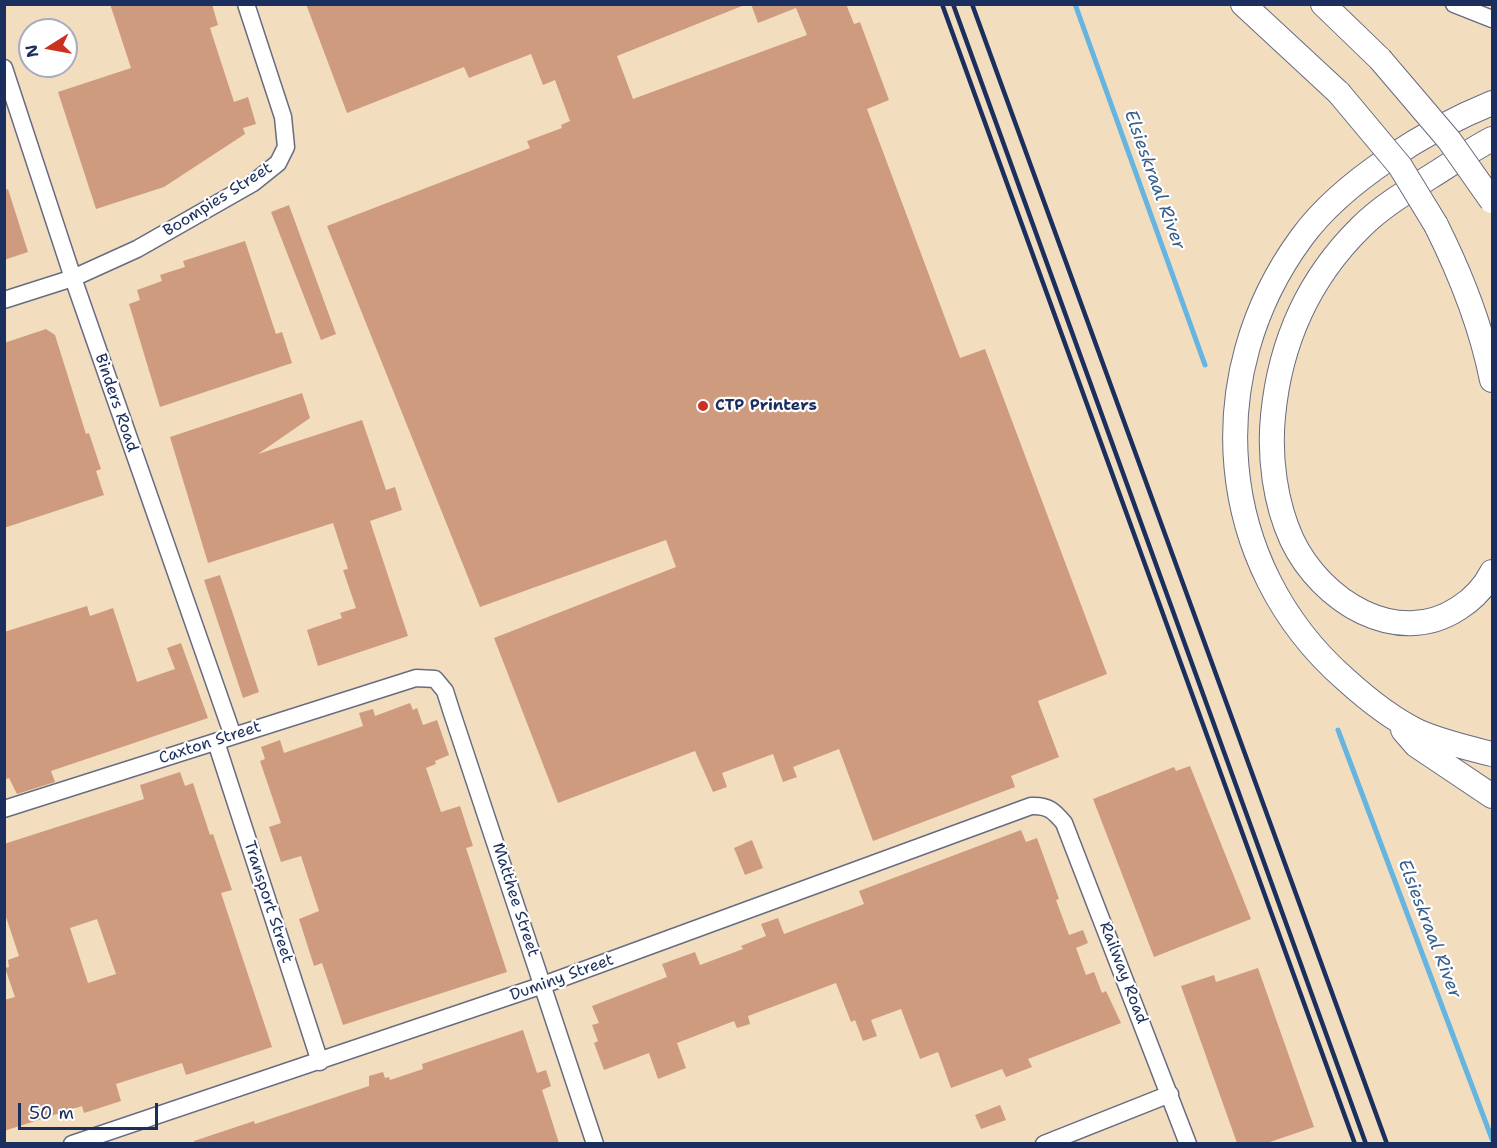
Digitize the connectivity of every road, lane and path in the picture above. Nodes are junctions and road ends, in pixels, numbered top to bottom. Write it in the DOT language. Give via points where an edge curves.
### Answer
graph roads {
  1 [pos="246,4"];
  2 [pos="1243,4"];
  3 [pos="1323,4"];
  4 [pos="1454,4"];
  5 [pos="1483,4"];
  6 [pos="1492,7"];
  7 [pos="1492,19"];
  8 [pos="4,68"];
  9 [pos="1492,103"];
  10 [pos="1492,140"];
  11 [pos="1492,201"];
  12 [pos="73,278"];
  13 [pos="4,300"];
  14 [pos="1492,380"];
  15 [pos="1492,572"];
  16 [pos="416,678"];
  17 [pos="1388,712"];
  18 [pos="233,736"];
  19 [pos="216,742"];
  20 [pos="1492,754"];
  21 [pos="1492,796"];
  22 [pos="1048,807"];
  23 [pos="4,809"];
  24 [pos="543,985"];
  25 [pos="320,1062"];
  26 [pos="1170,1094"];
  27 [pos="72,1143"];
  28 [pos="595,1143"];
  29 [pos="1044,1143"];
  30 [pos="1188,1143"];
  1 -- 12 [label="street, Boompies Street" via="283,117 286,147 278,163 253,183 137,249"];
  2 -- 14 [label="main road, bridge" via="1339,93 1400,166 1461,274"];
  3 -- 11 [label="main road, bridge" via="1380,59 1449,140"];
  4 -- 7 [label="street"];
  5 -- 6 [label="street"];
  8 -- 12 [label="street, Binders Road"];
  9 -- 17 [label="main road" via="1362,175 1302,236 1254,322 1236,403 1234,449 1241,504 1254,550 1281,606 1320,658"];
  10 -- 15 [label="main road" via="1388,204 1361,226 1326,268 1286,342 1276,383 1272,428 1276,489 1293,541 1313,571 1353,607 1395,623 1436,620 1465,604"];
  12 -- 13 [label="street, Boompies Street"];
  12 -- 18 [label="street, Binders Road"];
  16 -- 18 [label="street, Caxton Street"];
  16 -- 24 [label="street, Matthee Street" via="435,679 445,691"];
  17 -- 20 [label="main road" via="1418,731"];
  17 -- 21 [label="main road" via="1416,745"];
  18 -- 19 [label="street, Caxton Street"];
  19 -- 23 [label="street, Caxton Street"];
  19 -- 25 [label="street, Transport Street"];
  22 -- 24 [label="street, Duminy Street" via="1032,806"];
  22 -- 26 [label="street, Railway Road" via="1064,823"];
  24 -- 25 [label="street, Duminy Street"];
  24 -- 28 [label="street, Matthee Street"];
  25 -- 27 [label="street, Duminy Street"];
  26 -- 29 [label="street"];
  26 -- 30 [label="street, Railway Road"];
}
